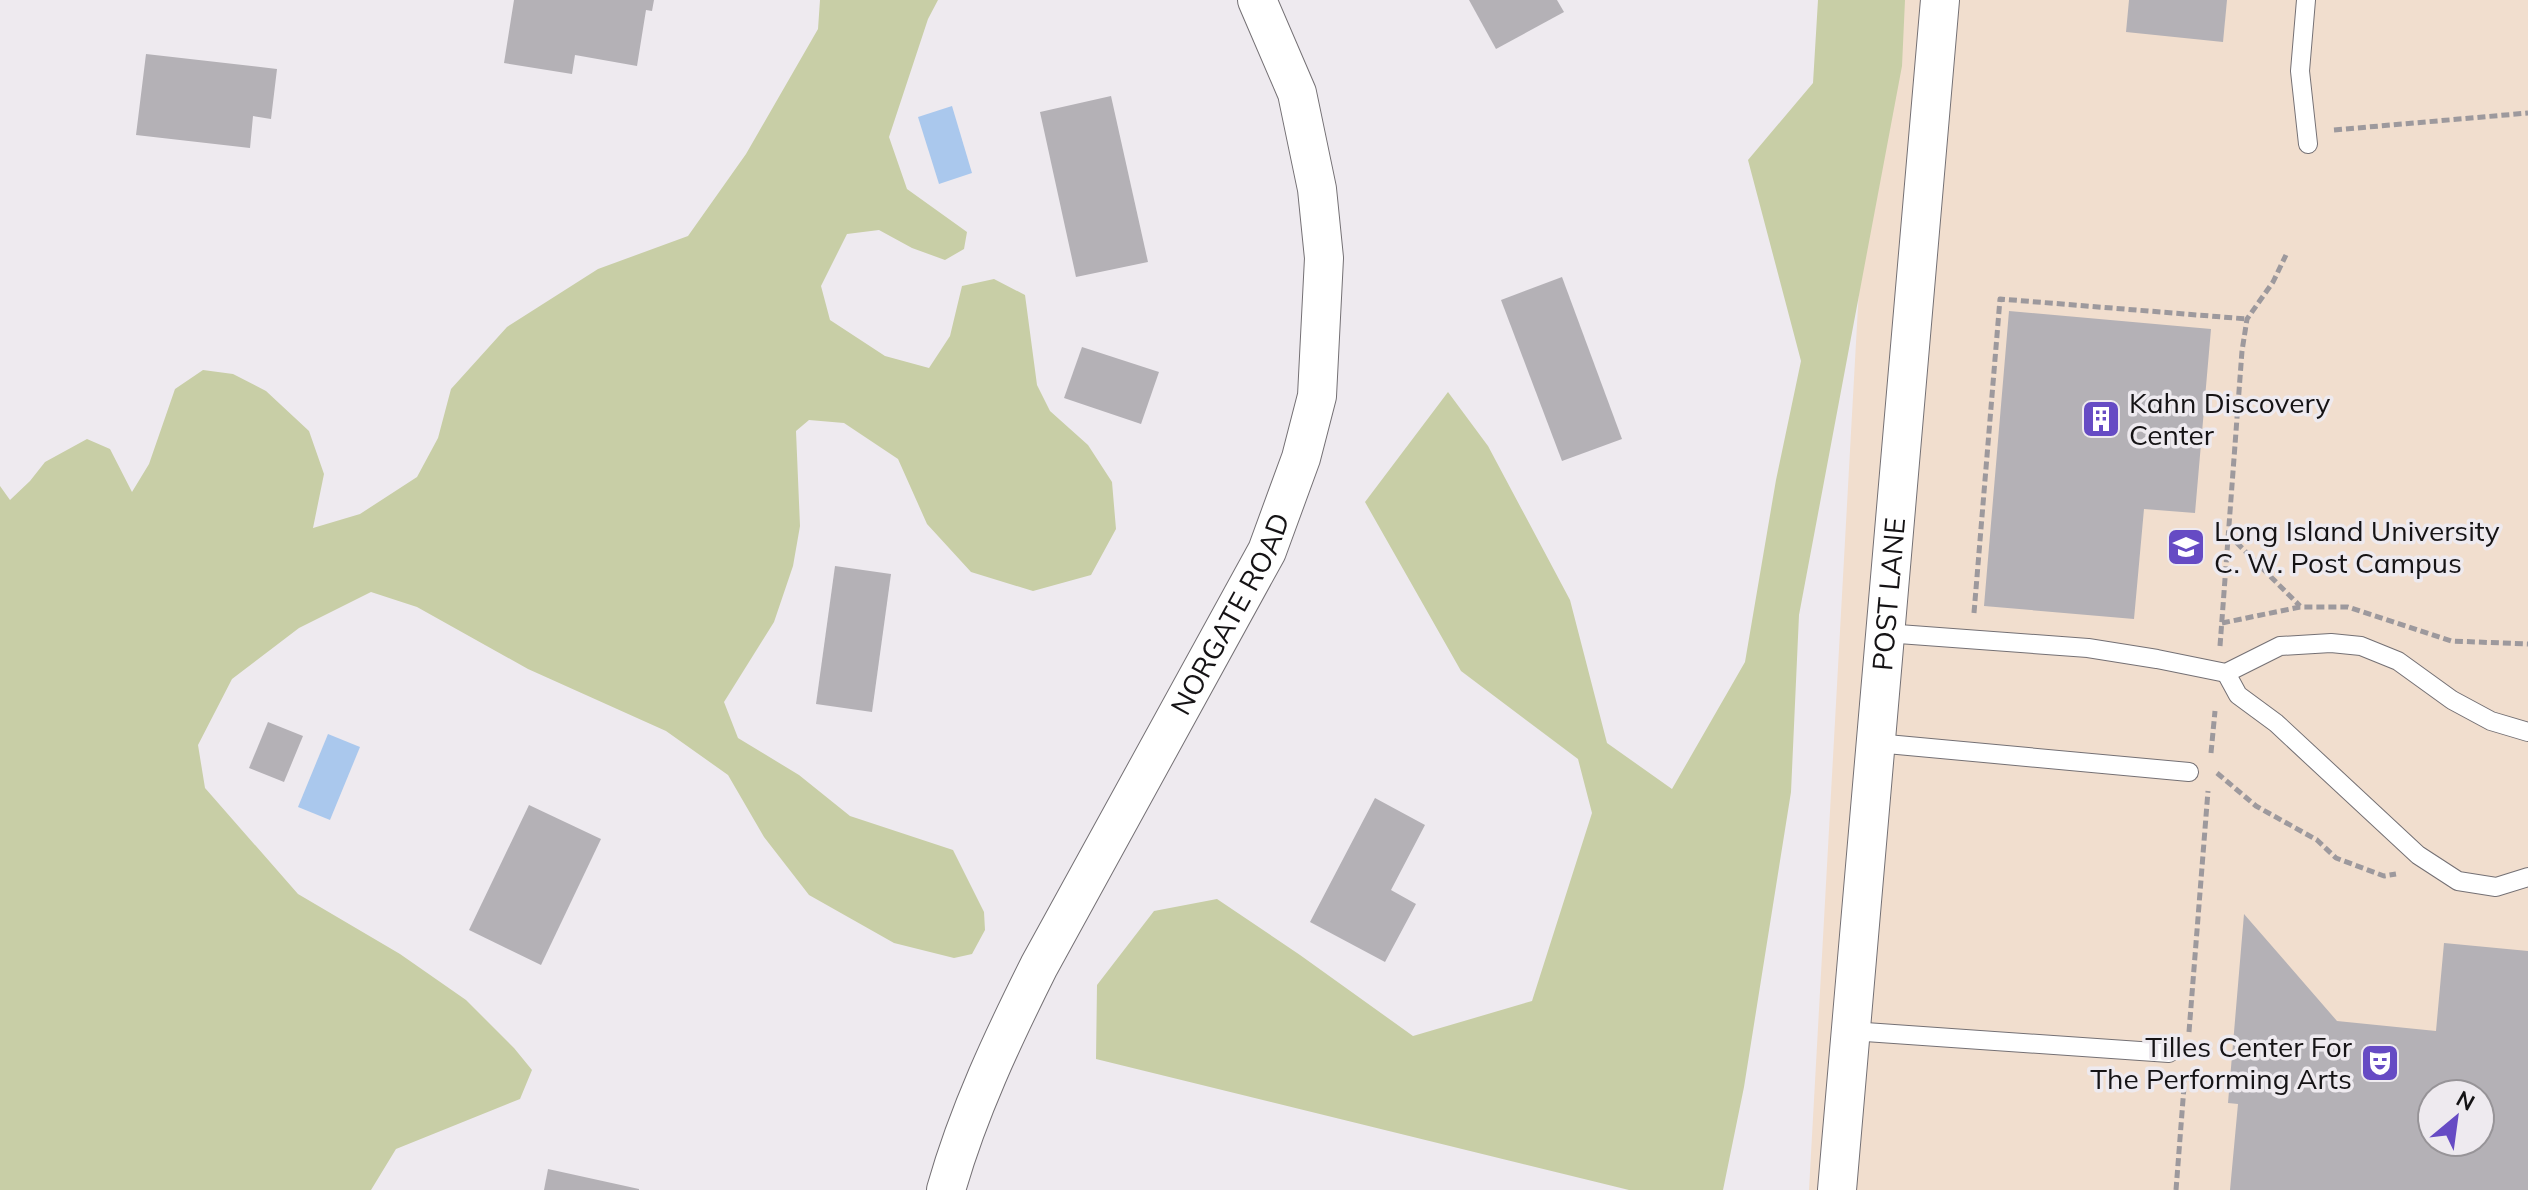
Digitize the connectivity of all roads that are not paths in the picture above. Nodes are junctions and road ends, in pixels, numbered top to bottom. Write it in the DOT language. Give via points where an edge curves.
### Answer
graph roads {
  1 [pos="1257,0"];
  2 [pos="1940,0"];
  3 [pos="2306,0"];
  4 [pos="2308,138"];
  5 [pos="1885,633"];
  6 [pos="2222,672"];
  7 [pos="2528,732"];
  8 [pos="1876,743"];
  9 [pos="2189,772"];
  10 [pos="2528,877"];
  11 [pos="1851,1031"];
  12 [pos="2169,1053"];
  13 [pos="946,1190"];
  14 [pos="1837,1190"];
  1 -- 13 [label="street, NORGATE ROAD" via="1297,93 1317,189 1324,258 1317,396 1301,458 1267,551 1005,1034"];
  2 -- 5 [label="street, POST LANE"];
  3 -- 4 [label="lane" via="2300,71"];
  5 -- 6 [label="lane" via="2088,648"];
  5 -- 8 [label="street, POST LANE"];
  6 -- 7 [label="lane" via="2280,646 2361,646 2398,661 2491,721"];
  6 -- 10 [label="lane" via="2238,695 2276,723 2418,855 2458,881 2496,887"];
  8 -- 9 [label="lane"];
  8 -- 11 [label="street, POST LANE"];
  11 -- 12 [label="lane"];
  11 -- 14 [label="street, POST LANE"];
}
